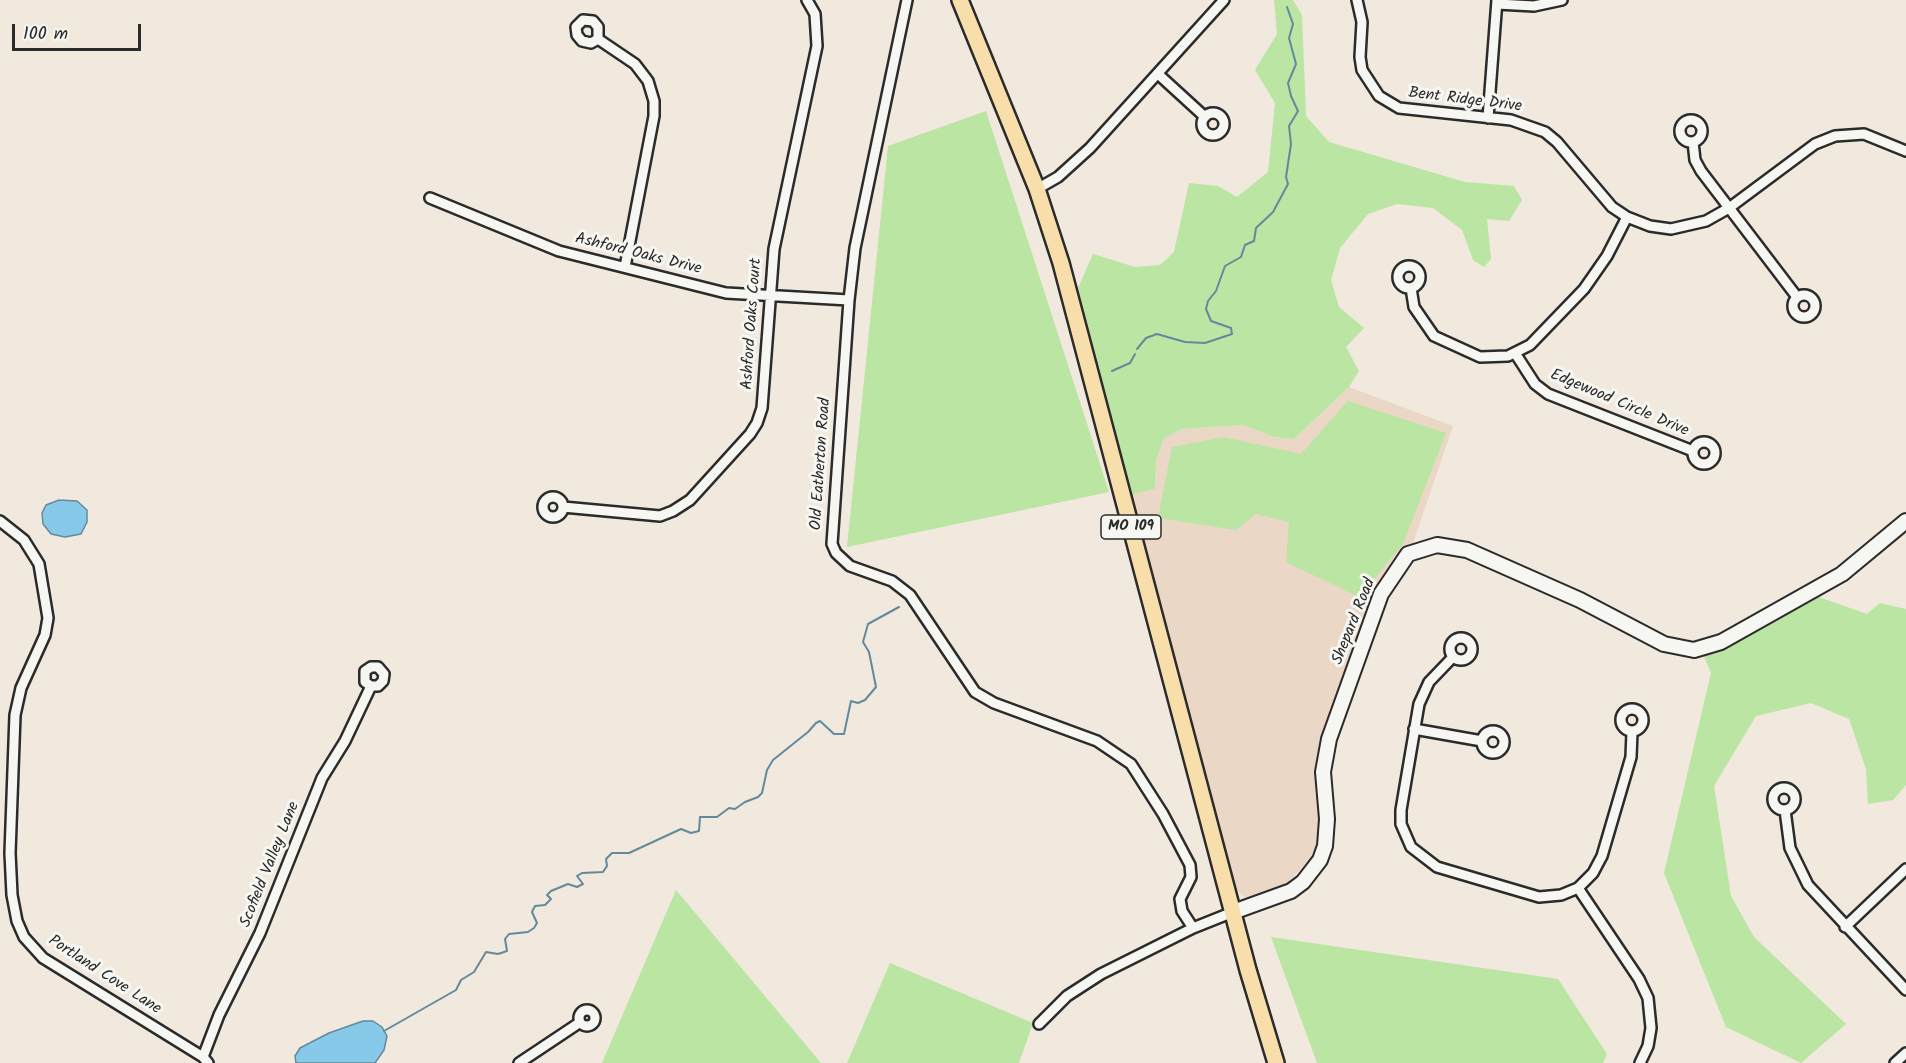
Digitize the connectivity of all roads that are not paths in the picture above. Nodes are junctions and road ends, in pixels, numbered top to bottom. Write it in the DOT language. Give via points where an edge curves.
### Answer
graph roads {
  1 [pos="807,0"];
  2 [pos="907,0"];
  3 [pos="960,0"];
  4 [pos="1224,0"];
  5 [pos="1357,0"];
  6 [pos="1562,0"];
  7 [pos="1497,2"];
  8 [pos="598,39"];
  9 [pos="1158,74"];
  10 [pos="1205,117"];
  11 [pos="1488,118"];
  12 [pos="1693,142"];
  13 [pos="1906,151"];
  14 [pos="1037,189"];
  15 [pos="430,198"];
  16 [pos="1729,208"];
  17 [pos="1627,217"];
  18 [pos="626,267"];
  19 [pos="1411,288"];
  20 [pos="769,296"];
  21 [pos="1797,297"];
  22 [pos="849,300"];
  23 [pos="1515,353"];
  24 [pos="1693,451"];
  25 [pos="563,507"];
  26 [pos="0,521"];
  27 [pos="1906,521"];
  28 [pos="1453,657"];
  29 [pos="371,686"];
  30 [pos="1414,729"];
  31 [pos="1632,732"];
  32 [pos="1482,741"];
  33 [pos="1785,810"];
  34 [pos="1906,868"];
  35 [pos="1578,888"];
  36 [pos="1233,912"];
  37 [pos="1845,927"];
  38 [pos="1193,928"];
  39 [pos="1906,990"];
  40 [pos="579,1023"];
  41 [pos="1039,1024"];
  42 [pos="1906,1053"];
  43 [pos="205,1060"];
  44 [pos="519,1063"];
  45 [pos="1276,1063"];
  46 [pos="1640,1063"];
  47 [pos="1895,1063"];
  1 -- 20 [label="street, Ashford Oaks Court" via="815,14 817,46 774,249"];
  2 -- 22 [label="street, Old Eatherton Road" via="855,248"];
  3 -- 14 [label="main road, MO 109"];
  4 -- 9 [label="street"];
  5 -- 11 [label="street, Bent Ridge Drive" via="1362,22 1362,70 1378,96 1399,108"];
  6 -- 7 [label="street" via="1534,6"];
  7 -- 11 [label="street"];
  8 -- 18 [label="street" via="642,72 654,101"];
  9 -- 10 [label="street"];
  9 -- 14 [label="street" via="1075,162"];
  11 -- 17 [label="street, Bent Ridge Drive" via="1523,122 1545,132 1612,207"];
  12 -- 16 [label="street" via="1695,160"];
  13 -- 16 [label="street, Bent Ridge Drive" via="1864,134 1835,136 1815,144"];
  14 -- 36 [label="main road, MO 109" via="1071,298"];
  15 -- 18 [label="street, Ashford Oaks Drive" via="559,251"];
  16 -- 17 [label="street, Bent Ridge Drive" via="1706,221 1671,229"];
  16 -- 21 [label="street"];
  17 -- 23 [label="street" via="1584,289 1530,345"];
  18 -- 20 [label="street, Ashford Oaks Drive" via="726,293"];
  19 -- 23 [label="street" via="1419,318 1441,340 1480,357"];
  20 -- 22 [label="street, Ashford Oaks Drive"];
  20 -- 25 [label="street, Ashford Oaks Court" via="762,408 757,423 690,500 660,516"];
  22 -- 38 [label="street, Old Eatherton Road" via="831,537 836,553 850,566 892,581 910,595 975,692 994,703 1097,741 1131,764 1190,865 1191,877 1180,899 1182,911"];
  23 -- 24 [label="street, Edgewood Circle Drive" via="1535,384 1548,394"];
  26 -- 43 [label="street, Portland Cove Lane" via="24,540 36,558 48,618 15,716 10,853 17,921 24,937 43,958"];
  27 -- 36 [label="street, Shepard Road" via="1842,574 1721,642 1694,650 1665,644 1580,600 1467,550 1437,544 1415,551 1400,563 1381,594 1329,739 1323,772 1325,846 1320,860 1291,891"];
  28 -- 30 [label="street" via="1429,682"];
  29 -- 43 [label="street, Scofield Valley Lane" via="322,778 260,933 219,1015"];
  30 -- 32 [label="street"];
  30 -- 35 [label="street" via="1401,818 1405,836 1417,854 1437,867 1539,897"];
  31 -- 35 [label="street" via="1631,757 1602,856"];
  33 -- 37 [label="street" via="1790,848 1800,871"];
  34 -- 37 [label="street"];
  35 -- 46 [label="street" via="1648,998 1651,1028"];
  36 -- 38 [label="street, Shepard Road"];
  36 -- 45 [label="main road, MO 109"];
  37 -- 39 [label="street"];
  38 -- 41 [label="street, Shepard Road" via="1080,987"];
  40 -- 44 [label="street"];
  42 -- 47 [label="street"];
}
